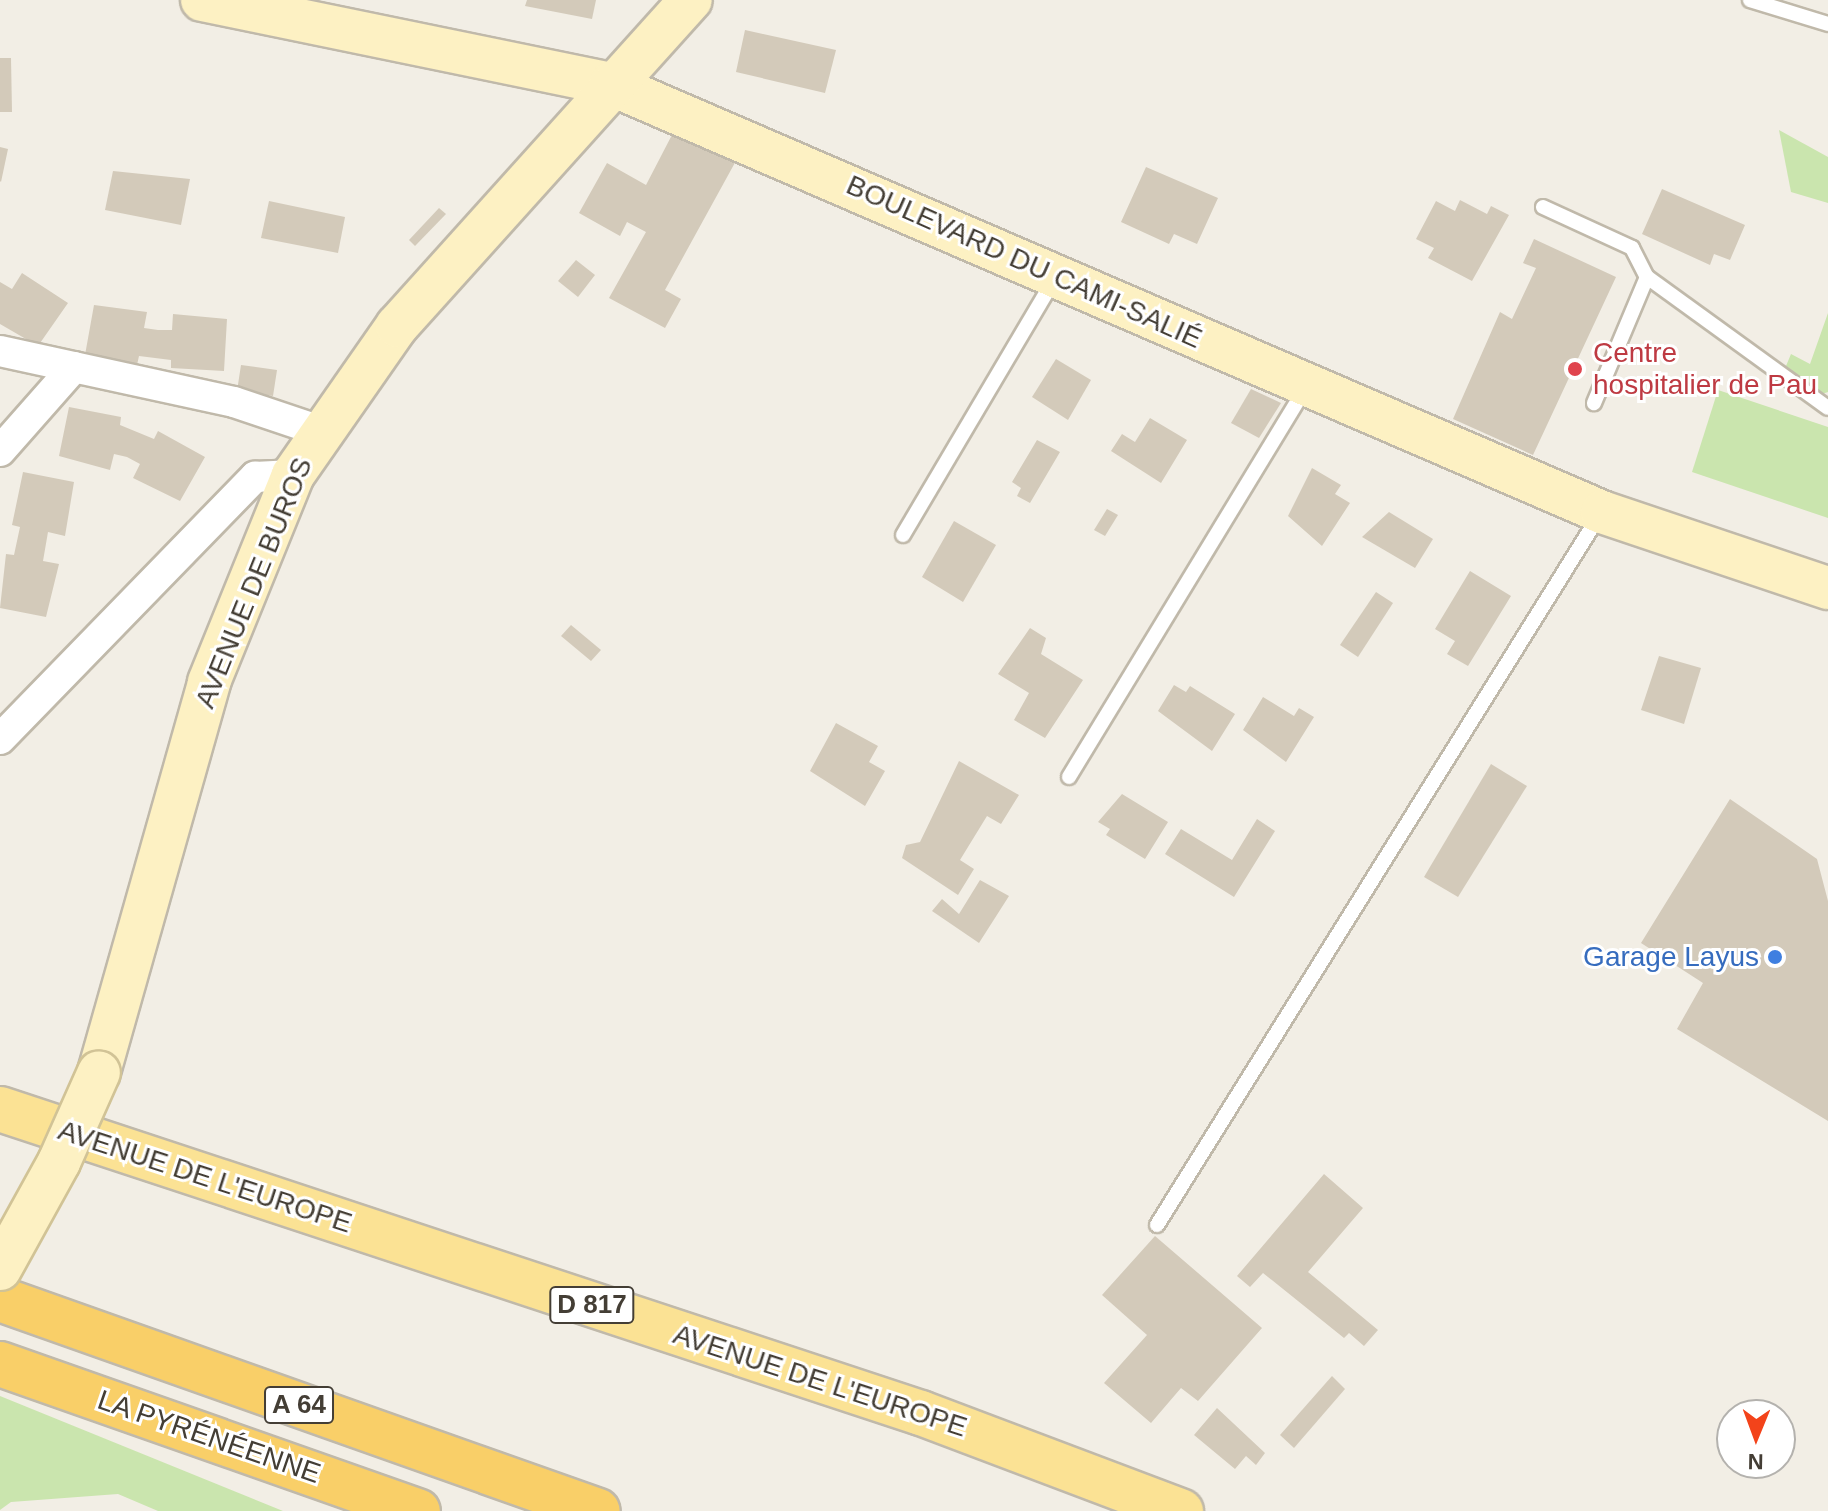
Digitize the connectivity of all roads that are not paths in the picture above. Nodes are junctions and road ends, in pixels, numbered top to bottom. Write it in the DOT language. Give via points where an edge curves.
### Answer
graph roads {
  1 [pos="202,0"];
  2 [pos="691,0"];
  3 [pos="1750,0"];
  4 [pos="1828,24"];
  5 [pos="610,84"];
  6 [pos="1543,207"];
  7 [pos="1058,275"];
  8 [pos="1647,277"];
  9 [pos="11,353"];
  10 [pos="74,367"];
  11 [pos="1306,386"];
  12 [pos="1594,403"];
  13 [pos="34,405"];
  14 [pos="1828,408"];
  15 [pos="320,431"];
  16 [pos="0,451"];
  17 [pos="293,475"];
  18 [pos="1602,512"];
  19 [pos="903,535"];
  20 [pos="1828,588"];
  21 [pos="0,739"];
  22 [pos="1069,777"];
  23 [pos="0,1109"];
  24 [pos="1157,1225"];
  25 [pos="0,1269"];
  26 [pos="0,1299"];
  27 [pos="0,1364"];
  28 [pos="403,1508"];
  29 [pos="598,1511"];
  30 [pos="1181,1511"];
  1 -- 5 [label="street, BOULEVARD DU CAMI-SALIÉ"];
  2 -- 5 [label="street, AVENUE DE BUROS"];
  3 -- 4 [label="lane"];
  5 -- 7 [label="street, BOULEVARD DU CAMI-SALIÉ"];
  5 -- 15 [label="street, AVENUE DE BUROS" via="397,326"];
  6 -- 8 [label="lane" via="1632,248"];
  7 -- 11 [label="street, BOULEVARD DU CAMI-SALIÉ"];
  7 -- 19 [label="lane"];
  8 -- 12 [label="lane"];
  8 -- 14 [label="lane"];
  9 -- 10 [label="street"];
  9 -- 13 [label="street"];
  10 -- 13 [label="street"];
  10 -- 15 [label="street" via="234,402"];
  11 -- 18 [label="street, BOULEVARD DU CAMI-SALIÉ"];
  11 -- 22 [label="lane"];
  13 -- 16 [label="street"];
  15 -- 17 [label="street, AVENUE DE BUROS"];
  17 -- 21 [label="street" via="255,477"];
  17 -- 25 [label="street, AVENUE DE BUROS, bridge" via="209,682 99,1072 59,1162"];
  18 -- 20 [label="street, BOULEVARD DU CAMI-SALIÉ"];
  18 -- 24 [label="lane"];
  23 -- 30 [label="main road, AVENUE DE L'EUROPE / D 817" via="921,1413"];
  26 -- 29 [label="highway, A 64"];
  27 -- 28 [label="highway, LA PYRÉNÉENNE / A 64"];
}
